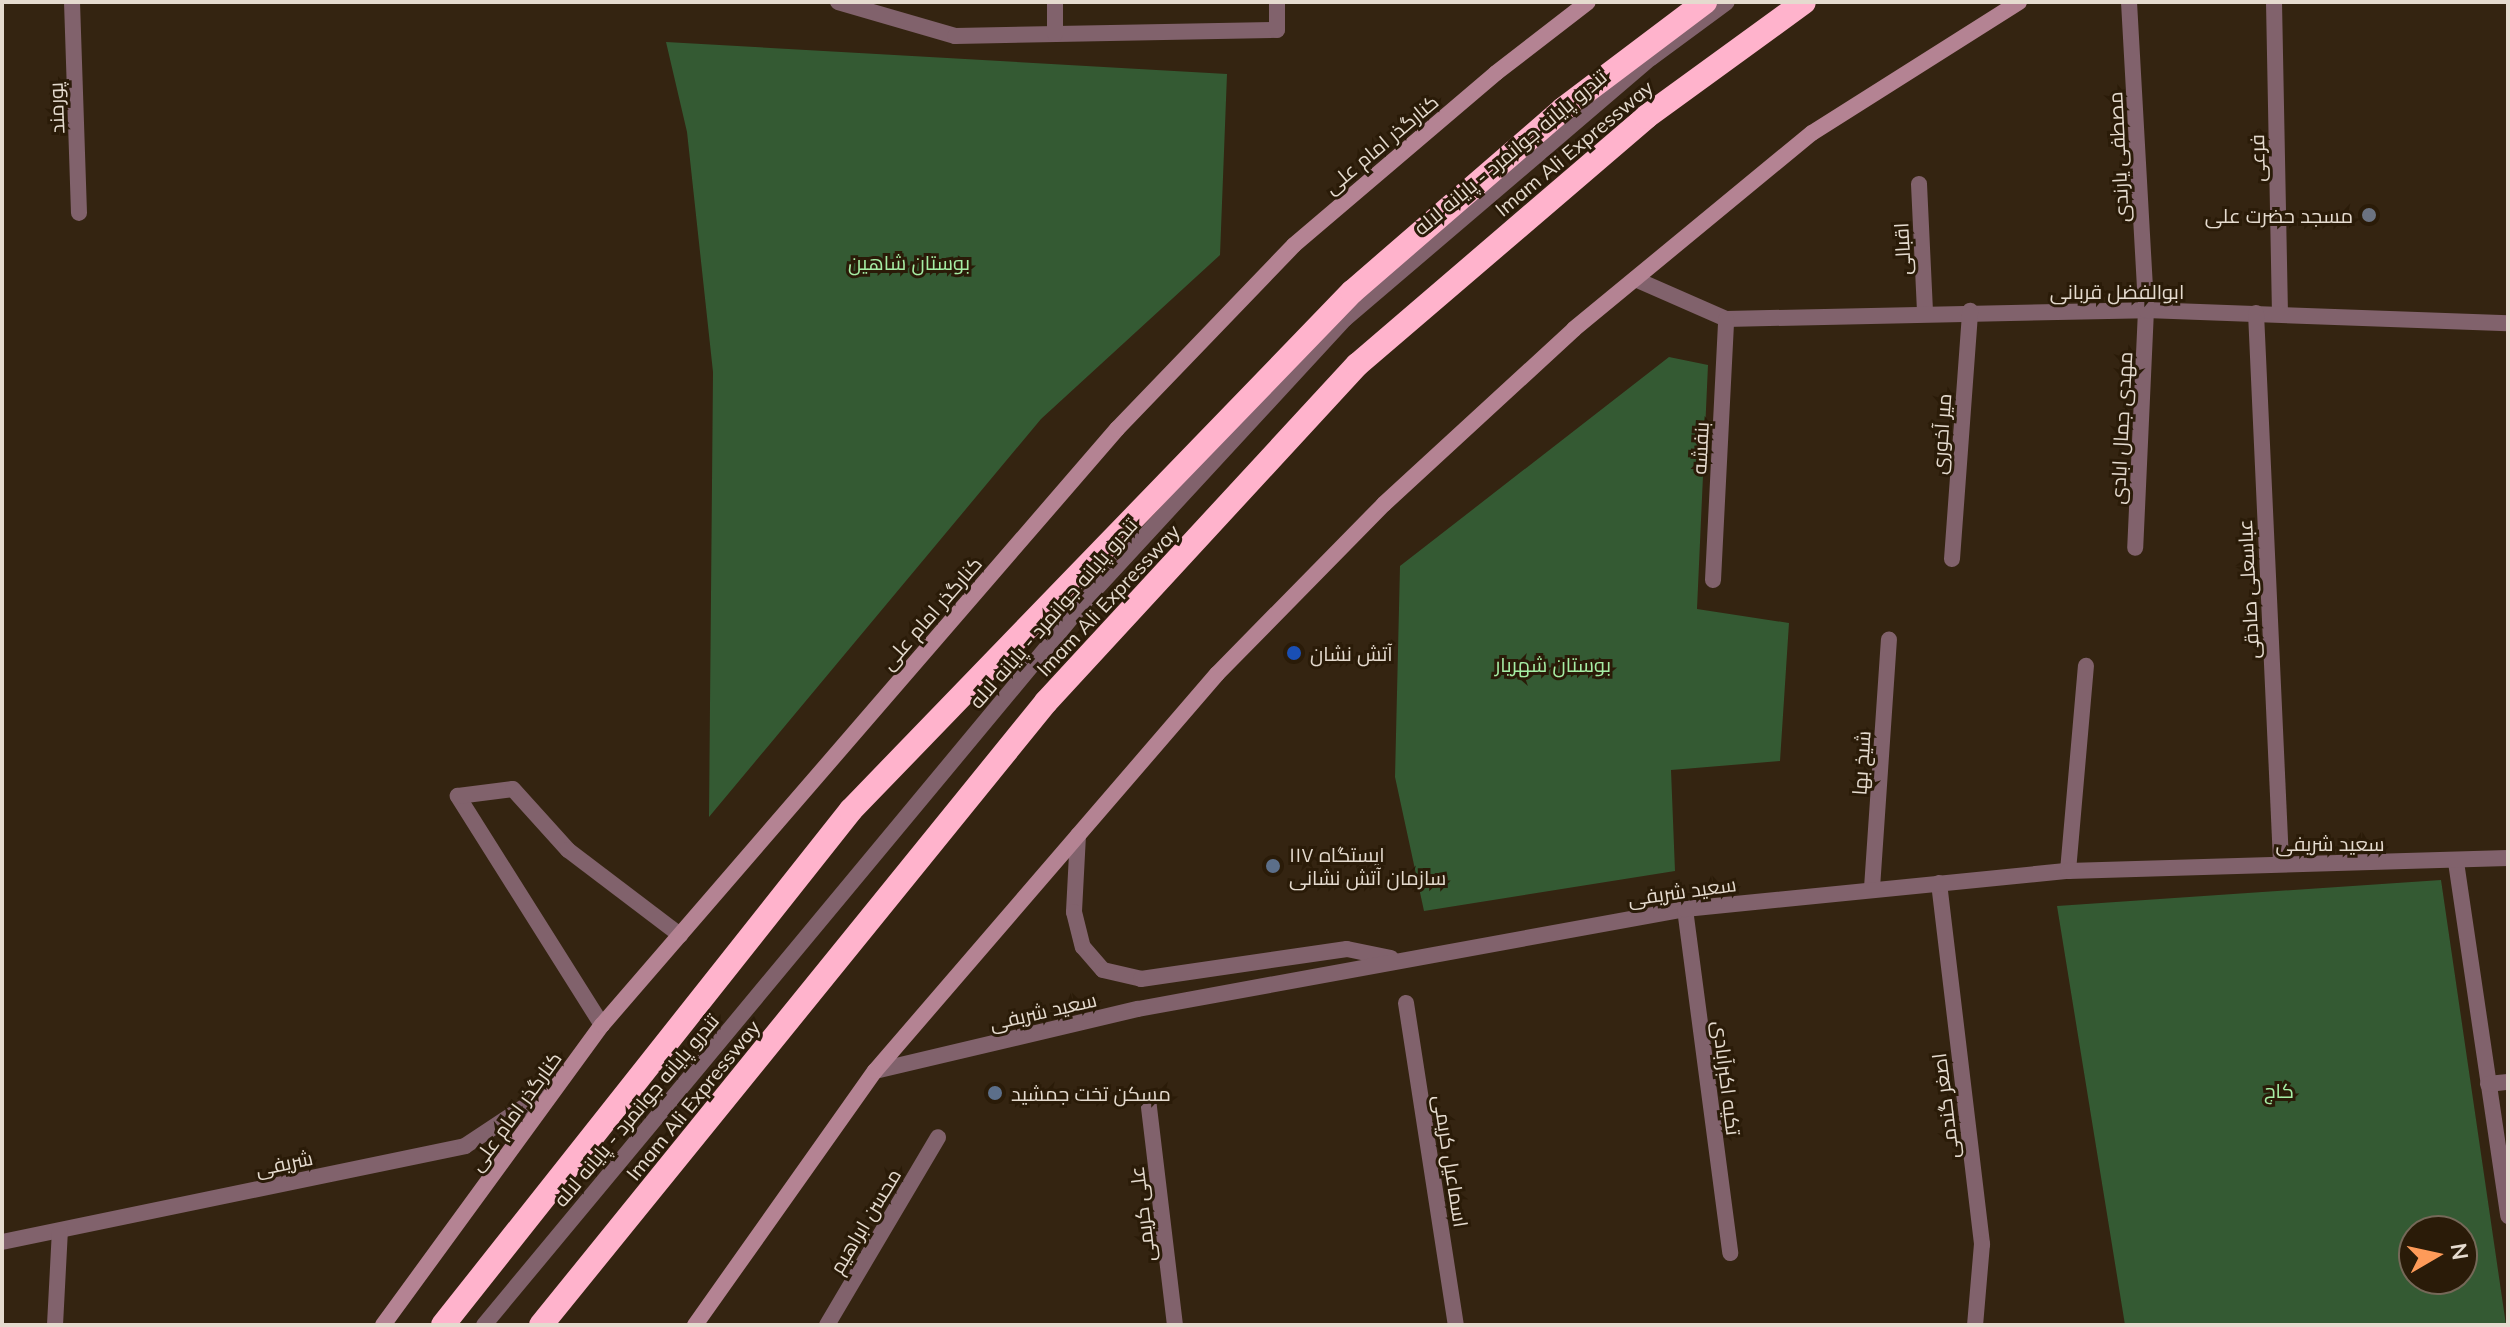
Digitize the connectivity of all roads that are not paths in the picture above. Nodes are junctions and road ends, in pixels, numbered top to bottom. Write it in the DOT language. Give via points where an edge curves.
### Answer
graph roads {
  1 [pos="72,2"];
  2 [pos="838,2"];
  3 [pos="1055,2"];
  4 [pos="1277,2"];
  5 [pos="1588,2"];
  6 [pos="1705,2"];
  7 [pos="1727,2"];
  8 [pos="1804,2"];
  9 [pos="2019,2"];
  10 [pos="2129,2"];
  11 [pos="2274,2"];
  12 [pos="1055,34"];
  13 [pos="1919,184"];
  14 [pos="79,213"];
  15 [pos="1635,279"];
  16 [pos="2146,310"];
  17 [pos="1970,311"];
  18 [pos="1925,313"];
  19 [pos="2256,313"];
  20 [pos="2280,314"];
  21 [pos="1726,319"];
  22 [pos="2508,323"];
  23 [pos="2135,548"];
  24 [pos="1952,559"];
  25 [pos="1713,580"];
  26 [pos="1889,640"];
  27 [pos="2086,666"];
  28 [pos="1078,835"];
  29 [pos="2508,858"];
  30 [pos="2281,862"];
  31 [pos="2456,862"];
  32 [pos="2068,871"];
  33 [pos="1939,883"];
  34 [pos="1872,888"];
  35 [pos="1685,909"];
  36 [pos="680,935"];
  37 [pos="1401,960"];
  38 [pos="1406,1003"];
  39 [pos="602,1025"];
  40 [pos="875,1071"];
  41 [pos="2508,1082"];
  42 [pos="2488,1084"];
  43 [pos="559,1085"];
  44 [pos="1148,1099"];
  45 [pos="938,1137"];
  46 [pos="2508,1216"];
  47 [pos="60,1231"];
  48 [pos="2,1242"];
  49 [pos="1730,1253"];
  50 [pos="55,1325"];
  51 [pos="383,1325"];
  52 [pos="443,1325"];
  53 [pos="484,1325"];
  54 [pos="541,1325"];
  55 [pos="695,1325"];
  56 [pos="827,1325"];
  57 [pos="1175,1325"];
  58 [pos="1456,1325"];
  59 [pos="1975,1325"];
  1 -- 14 [label="street, پورمند"];
  2 -- 12 [label="street" via="955,36"];
  3 -- 12 [label="street"];
  4 -- 12 [label="street" via="1277,30"];
  5 -- 36 [label="main road, کنارگذر امام علی" via="1294,245 1117,429"];
  6 -- 52 [label="highway, Imam Ali Expressway" via="1563,109 1352,292 851,810"];
  7 -- 53 [label="street, تندرو پایانه جوانمرد - پایانه لاله" via="1651,58 1345,319 1092,593"];
  8 -- 54 [label="highway, Imam Ali Expressway" via="1646,117 1357,365 1046,702"];
  9 -- 15 [label="main road" via="1812,133"];
  10 -- 16 [label="street, مصطفی یارندی"];
  11 -- 20 [label="street, فرعی"];
  13 -- 18 [label="street, اقبالی"];
  15 -- 21 [label="street"];
  15 -- 28 [label="main road" via="1384,504 1217,674"];
  16 -- 17 [label="street, ابوالفضل قربانی"];
  16 -- 19 [label="street, ابوالفضل قربانی"];
  16 -- 23 [label="street, مهدی جمال ابادی"];
  17 -- 18 [label="street, ابوالفضل قربانی"];
  17 -- 24 [label="street, میر آخوری"];
  18 -- 21 [label="street, ابوالفضل قربانی"];
  19 -- 20 [label="street, ابوالفضل قربانی"];
  19 -- 30 [label="street, عباسعلی صادقی"];
  20 -- 22 [label="street, ابوالفضل قربانی"];
  21 -- 25 [label="street, بنفشه"];
  26 -- 34 [label="street, شیخ بها"];
  27 -- 32 [label="street"];
  28 -- 37 [label="street" via="1074,912 1083,947 1103,970 1141,979 1347,949"];
  28 -- 40 [label="main road"];
  29 -- 31 [label="street, سعید شریفی"];
  30 -- 31 [label="street, سعید شریفی"];
  30 -- 32 [label="street, سعید شریفی"];
  31 -- 42 [label="street"];
  32 -- 33 [label="street, سعید شریفی"];
  33 -- 34 [label="street, سعید شریفی"];
  33 -- 59 [label="street, اصغر گندمی" via="1982,1244"];
  34 -- 35 [label="street, سعید شریفی"];
  35 -- 37 [label="street, سعید شریفی"];
  35 -- 49 [label="street, تکیه اکبرآبادی"];
  36 -- 39 [label="main road, کنارگذر امام علی"];
  36 -- 39 [label="street" via="568,850 513,789 458,796"];
  37 -- 40 [label="street, سعید شریفی" via="1138,1009"];
  38 -- 58 [label="street, اسماعیل کریمی"];
  39 -- 43 [label="main road, کنارگذر امام علی"];
  40 -- 55 [label="main road"];
  41 -- 42 [label="street"];
  42 -- 46 [label="street"];
  43 -- 47 [label="street, شریفی" via="465,1146"];
  43 -- 51 [label="main road, کنارگذر امام علی"];
  44 -- 57 [label="street, علی کریمی"];
  45 -- 56 [label="street, محسن ابراهیم"];
  47 -- 48 [label="street, شریفی"];
  47 -- 50 [label="street"];
}
